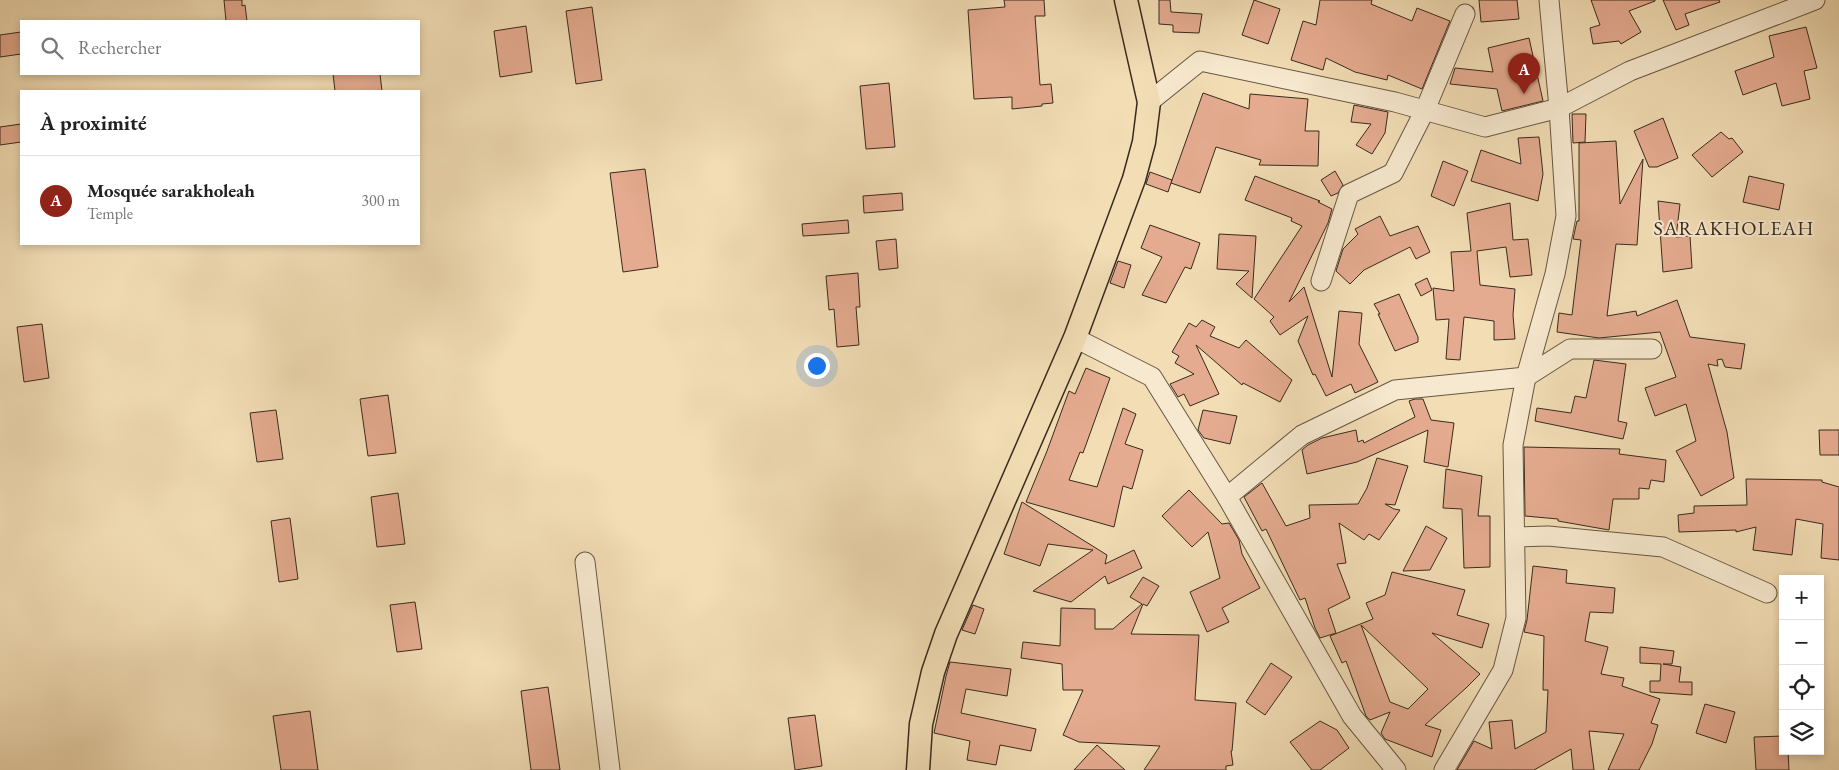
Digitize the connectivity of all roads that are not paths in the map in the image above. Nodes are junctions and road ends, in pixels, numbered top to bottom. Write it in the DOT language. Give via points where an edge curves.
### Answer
graph roads {
  1 [pos="1126,0"];
  2 [pos="1549,0"];
  3 [pos="1815,0"];
  4 [pos="1465,14"];
  5 [pos="1149,102"];
  6 [pos="1559,108"];
  7 [pos="1425,110"];
  8 [pos="1321,281"];
  9 [pos="1075,338"];
  10 [pos="1652,349"];
  11 [pos="1526,377"];
  12 [pos="1227,497"];
  13 [pos="1515,537"];
  14 [pos="584,562"];
  15 [pos="1767,593"];
  16 [pos="610,770"];
  17 [pos="918,770"];
  18 [pos="1396,770"];
  19 [pos="1444,770"];
  1 -- 5 [label="main road"];
  2 -- 6 [label="street"];
  3 -- 6 [label="street" via="1630,71"];
  4 -- 7 [label="street"];
  5 -- 7 [label="street" via="1200,61"];
  5 -- 9 [label="main road" via="1144,142 1134,179"];
  6 -- 7 [label="street" via="1485,127"];
  6 -- 11 [label="street" via="1566,216 1555,274"];
  7 -- 8 [label="street" via="1392,173 1349,194"];
  9 -- 12 [label="street" via="1152,377"];
  9 -- 17 [label="main road" via="946,634 921,724"];
  10 -- 11 [label="street" via="1570,349"];
  11 -- 12 [label="street" via="1394,390 1302,435"];
  11 -- 13 [label="street" via="1513,445"];
  12 -- 18 [label="street" via="1352,716"];
  13 -- 15 [label="street" via="1548,536 1663,547"];
  13 -- 19 [label="street" via="1516,618 1503,670"];
  14 -- 16 [label="street"];
}
